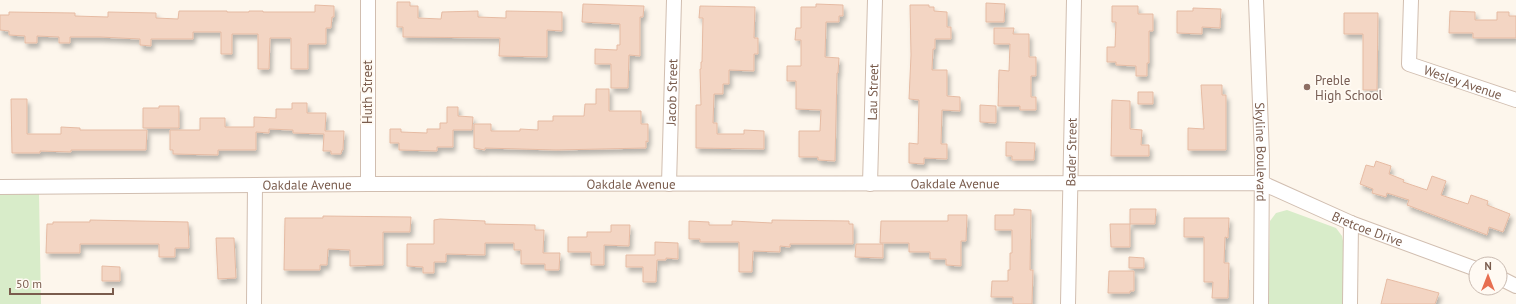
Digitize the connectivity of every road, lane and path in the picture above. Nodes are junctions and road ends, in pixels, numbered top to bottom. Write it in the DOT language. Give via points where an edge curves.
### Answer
graph roads {
  1 [pos="368,0"];
  2 [pos="674,0"];
  3 [pos="875,0"];
  4 [pos="1074,0"];
  5 [pos="1256,0"];
  6 [pos="1411,0"];
  7 [pos="1516,100"];
  8 [pos="1262,183"];
  9 [pos="368,184"];
  10 [pos="669,184"];
  11 [pos="870,184"];
  12 [pos="1070,184"];
  13 [pos="255,185"];
  14 [pos="0,187"];
  15 [pos="1351,223"];
  16 [pos="1468,266"];
  17 [pos="254,304"];
  18 [pos="1068,304"];
  19 [pos="1260,304"];
  20 [pos="1350,304"];
  1 -- 9 [label="street, Huth Street"];
  2 -- 10 [label="street, Jacob Street"];
  3 -- 11 [label="street, Lau Street"];
  4 -- 12 [label="street, Bader Street"];
  5 -- 8 [label="street, Skyline Boulevard"];
  6 -- 7 [label="street, Wesley Avenue" via="1410,64"];
  8 -- 12 [label="street, Oakdale Avenue"];
  8 -- 15 [label="street, Bretcoe Drive"];
  8 -- 19 [label="street, Skyline Boulevard"];
  9 -- 10 [label="street, Oakdale Avenue"];
  9 -- 13 [label="street, Oakdale Avenue"];
  10 -- 11 [label="street, Oakdale Avenue"];
  11 -- 12 [label="street, Oakdale Avenue"];
  12 -- 18 [label="street, Bader Street"];
  13 -- 14 [label="street, Oakdale Avenue"];
  13 -- 17 [label="street"];
  15 -- 16 [label="street, Bretcoe Drive"];
  15 -- 20 [label="street"];
}
